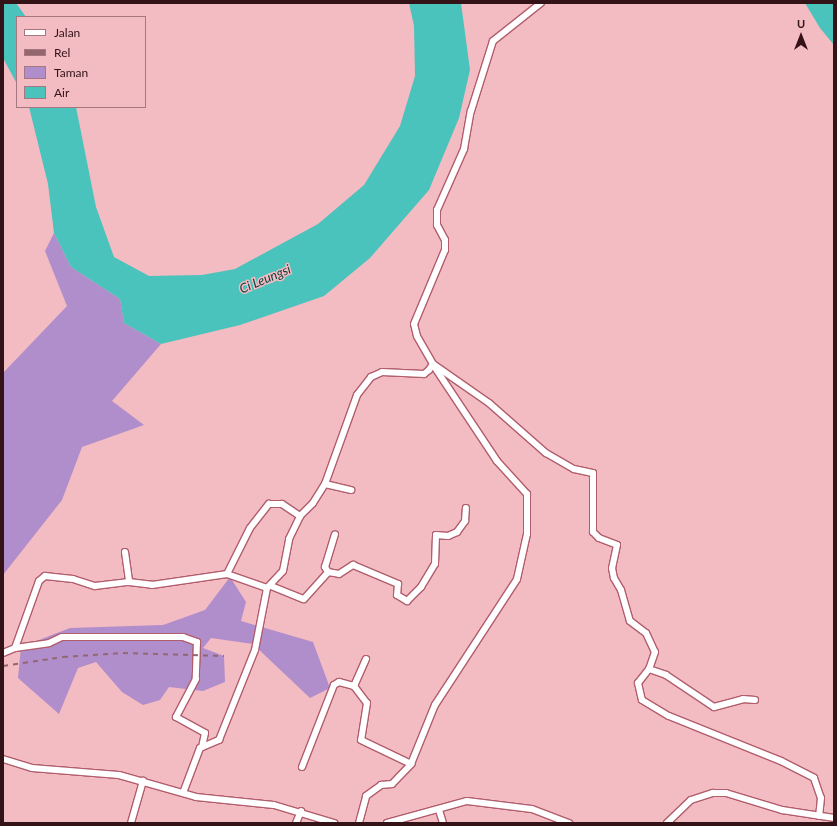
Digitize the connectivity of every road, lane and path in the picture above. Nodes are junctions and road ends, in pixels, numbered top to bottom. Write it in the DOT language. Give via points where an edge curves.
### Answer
graph roads {
  1 [pos="541,3"];
  2 [pos="433,364"];
  3 [pos="325,484"];
  4 [pos="351,490"];
  5 [pos="466,508"];
  6 [pos="300,516"];
  7 [pos="335,535"];
  8 [pos="125,552"];
  9 [pos="328,572"];
  10 [pos="227,574"];
  11 [pos="129,582"];
  12 [pos="269,587"];
  13 [pos="15,648"];
  14 [pos="3,653"];
  15 [pos="366,659"];
  16 [pos="649,669"];
  17 [pos="354,686"];
  18 [pos="755,700"];
  19 [pos="202,747"];
  20 [pos="3,759"];
  21 [pos="411,764"];
  22 [pos="302,767"];
  23 [pos="143,781"];
  24 [pos="183,793"];
  25 [pos="439,810"];
  26 [pos="301,811"];
  27 [pos="819,816"];
  28 [pos="834,818"];
  29 [pos="131,823"];
  30 [pos="296,823"];
  31 [pos="334,823"];
  32 [pos="359,823"];
  33 [pos="387,823"];
  34 [pos="443,823"];
  35 [pos="569,823"];
  36 [pos="667,823"];
  1 -- 2 [label="street" via="493,41 471,111 464,149 437,210 437,225 445,240 444,254 414,324 417,336"];
  2 -- 3 [label="street" via="424,374 382,372 360,389"];
  2 -- 16 [label="street" via="489,403 546,453 574,469 593,473 593,532 599,538 618,546 612,568 614,578 620,586 630,621 650,639 655,652"];
  2 -- 21 [label="street" via="497,461 527,494 527,534 518,578 435,705"];
  3 -- 4 [label="street"];
  3 -- 6 [label="street"];
  5 -- 9 [label="street" via="466,521 458,532 448,536 436,535 434,564 421,587 407,601 397,595 398,584 358,565 351,566 339,574"];
  6 -- 10 [label="street" via="282,504 269,504 250,528"];
  6 -- 12 [label="street" via="289,539 283,571"];
  7 -- 9 [label="street" via="325,567"];
  8 -- 11 [label="street"];
  9 -- 12 [label="street" via="304,599"];
  10 -- 11 [label="street" via="152,585"];
  10 -- 12 [label="street"];
  11 -- 13 [label="street" via="95,586 73,578 41,578"];
  12 -- 19 [label="street" via="255,650 222,731 215,743"];
  13 -- 14 [label="street"];
  13 -- 19 [label="street" via="48,643 62,637 183,637 197,642 196,679 176,717 205,733"];
  15 -- 17 [label="street"];
  16 -- 18 [label="street" via="666,675 714,707 743,699"];
  16 -- 27 [label="street" via="638,683 638,694 645,703 814,778 821,798"];
  17 -- 21 [label="street" via="367,703 363,742"];
  17 -- 22 [label="street" via="339,682 334,685"];
  19 -- 24 [label="street"];
  20 -- 23 [label="street" via="32,768 119,775"];
  21 -- 32 [label="street" via="392,784 381,785 366,796"];
  23 -- 24 [label="street"];
  23 -- 29 [label="street"];
  24 -- 26 [label="street"];
  25 -- 33 [label="street"];
  25 -- 34 [label="street"];
  25 -- 35 [label="street" via="467,801 532,809"];
  26 -- 30 [label="street"];
  26 -- 31 [label="street"];
  27 -- 28 [label="street"];
  27 -- 36 [label="street" via="713,793 692,800"];
}
